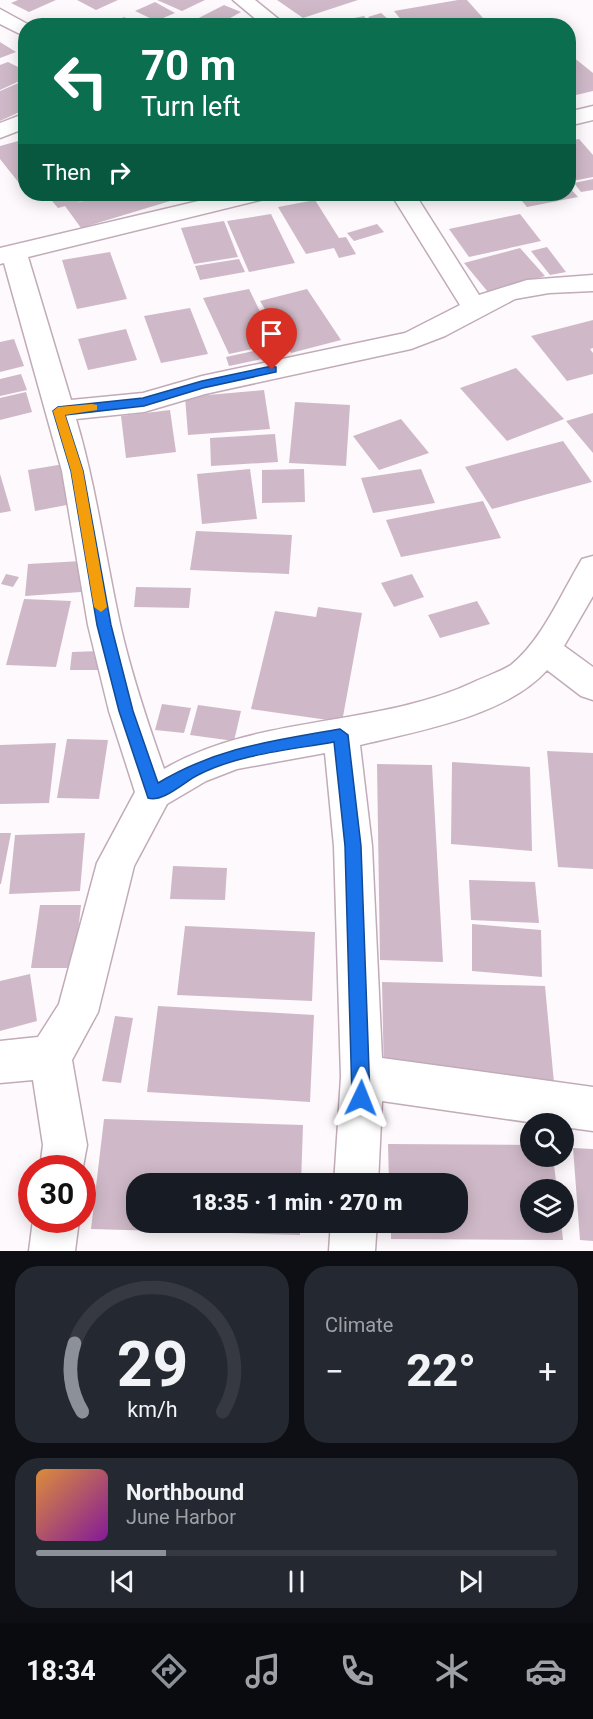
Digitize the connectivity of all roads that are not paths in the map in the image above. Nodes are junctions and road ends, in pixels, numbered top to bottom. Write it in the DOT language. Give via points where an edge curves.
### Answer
graph roads {
  1 [pos="243,0"];
  2 [pos="0,15"];
  3 [pos="267,18"];
  4 [pos="18,26"];
  5 [pos="593,113"];
  6 [pos="576,117"];
  7 [pos="18,123"];
  8 [pos="0,131"];
  9 [pos="193,201"];
  10 [pos="407,201"];
  11 [pos="7,255"];
  12 [pos="593,283"];
  13 [pos="474,308"];
  14 [pos="58,411"];
  15 [pos="593,568"];
  16 [pos="545,650"];
  17 [pos="593,686"];
  18 [pos="340,735"];
  19 [pos="154,793"];
  20 [pos="50,1057"];
  21 [pos="0,1062"];
  22 [pos="362,1077"];
  23 [pos="593,1109"];
  24 [pos="64,1155"];
  25 [pos="357,1173"];
  26 [pos="54,1233"];
  27 [pos="353,1233"];
  28 [pos="52,1251"];
  29 [pos="352,1251"];
  1 -- 3 [label="street"];
  2 -- 4 [label="street"];
  5 -- 6 [label="street"];
  7 -- 8 [label="street"];
  9 -- 11 [label="street"];
  10 -- 13 [label="street"];
  11 -- 14 [label="street"];
  12 -- 13 [label="street" via="507,292"];
  13 -- 14 [label="street" via="430,335 411,340 202,385 144,402"];
  14 -- 19 [label="street" via="77,471 104,625 126,711"];
  15 -- 16 [label="street"];
  16 -- 17 [label="street"];
  16 -- 18 [label="street" via="522,675 453,708"];
  18 -- 19 [label="street" via="235,754 193,770"];
  18 -- 22 [label="street" via="353,846"];
  19 -- 20 [label="street" via="116,863 77,1012"];
  20 -- 21 [label="street"];
  20 -- 24 [label="street"];
  22 -- 23 [label="street"];
  22 -- 25 [label="street"];
  26 -- 28 [label="street"];
  27 -- 29 [label="street"];
}
